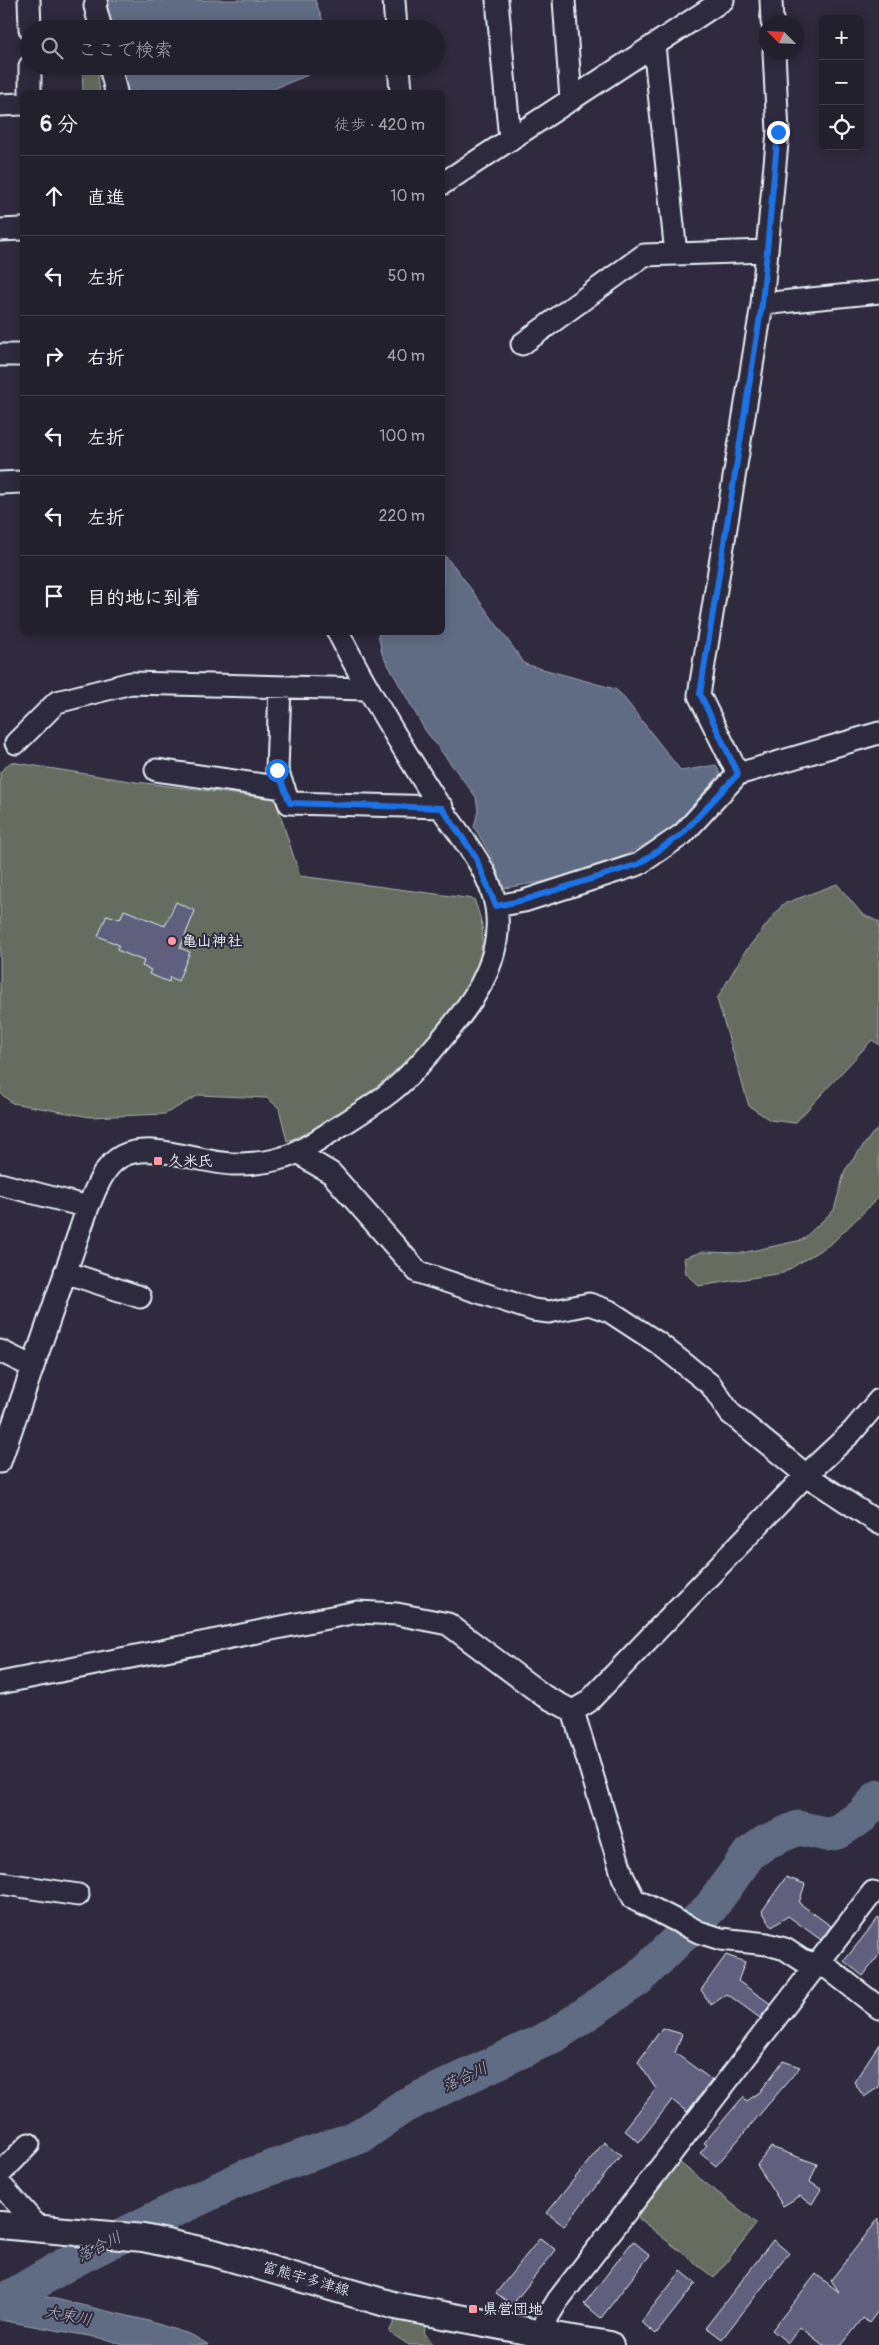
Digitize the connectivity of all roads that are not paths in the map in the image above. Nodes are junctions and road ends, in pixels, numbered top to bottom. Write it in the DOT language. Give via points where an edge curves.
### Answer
graph roads {
  1 [pos="30,0"];
  2 [pos="97,0"];
  3 [pos="394,0"];
  4 [pos="497,0"];
  5 [pos="564,0"];
  6 [pos="723,0"];
  7 [pos="771,0"];
  8 [pos="772,15"];
  9 [pos="30,20"];
  10 [pos="99,20"];
  11 [pos="395,20"];
  12 [pos="654,46"];
  13 [pos="774,60"];
  14 [pos="30,75"];
  15 [pos="112,75"];
  16 [pos="400,75"];
  17 [pos="30,90"];
  18 [pos="116,90"];
  19 [pos="401,90"];
  20 [pos="572,100"];
  21 [pos="20,104"];
  22 [pos="0,105"];
  23 [pos="510,140"];
  24 [pos="445,182"];
  25 [pos="20,229"];
  26 [pos="0,230"];
  27 [pos="767,251"];
  28 [pos="676,254"];
  29 [pos="879,292"];
  30 [pos="762,304"];
  31 [pos="522,344"];
  32 [pos="0,355"];
  33 [pos="20,355"];
  34 [pos="20,482"];
  35 [pos="0,483"];
  36 [pos="340,635"];
  37 [pos="280,687"];
  38 [pos="367,689"];
  39 [pos="879,732"];
  40 [pos="16,743"];
  41 [pos="156,770"];
  42 [pos="738,774"];
  43 [pos="284,788"];
  44 [pos="442,808"];
  45 [pos="496,906"];
  46 [pos="300,1150"];
  47 [pos="0,1184"];
  48 [pos="88,1207"];
  49 [pos="65,1272"];
  50 [pos="140,1297"];
  51 [pos="0,1351"];
  52 [pos="33,1367"];
  53 [pos="879,1400"];
  54 [pos="1,1456"];
  55 [pos="806,1475"];
  56 [pos="879,1523"];
  57 [pos="0,1683"];
  58 [pos="573,1712"];
  59 [pos="0,1883"];
  60 [pos="873,1892"];
  61 [pos="78,1895"];
  62 [pos="817,1964"];
  63 [pos="879,2008"];
  64 [pos="29,2144"];
  65 [pos="0,2174"];
  66 [pos="0,2184"];
  67 [pos="0,2224"];
  68 [pos="39,2228"];
  69 [pos="541,2340"];
  70 [pos="610,2345"];
  1 -- 9 [label="street"];
  2 -- 10 [label="street"];
  3 -- 11 [label="street"];
  4 -- 23 [label="street"];
  5 -- 20 [label="street"];
  6 -- 12 [label="street"];
  7 -- 8 [label="street"];
  12 -- 20 [label="street"];
  12 -- 28 [label="street"];
  13 -- 27 [label="street" via="778,132"];
  14 -- 17 [label="street"];
  15 -- 18 [label="street"];
  16 -- 19 [label="street"];
  20 -- 23 [label="street"];
  21 -- 22 [label="street"];
  23 -- 24 [label="street"];
  25 -- 26 [label="street"];
  27 -- 28 [label="street"];
  27 -- 30 [label="street"];
  28 -- 31 [label="street" via="644,255"];
  29 -- 30 [label="street"];
  30 -- 42 [label="street" via="700,694"];
  32 -- 33 [label="street"];
  34 -- 35 [label="street"];
  36 -- 38 [label="street"];
  37 -- 38 [label="street"];
  37 -- 40 [label="street" via="132,683 57,702"];
  37 -- 43 [label="street" via="277,770"];
  38 -- 44 [label="street"];
  39 -- 42 [label="street"];
  41 -- 43 [label="street"];
  42 -- 45 [label="street" via="682,834 639,864"];
  43 -- 44 [label="street" via="290,803"];
  44 -- 45 [label="street" via="475,856"];
  45 -- 46 [label="street" via="494,956 483,983 467,1008 415,1069 390,1092"];
  46 -- 48 [label="street" via="282,1158 232,1164 137,1152 112,1164 102,1176"];
  46 -- 55 [label="street" via="309,1160 331,1173 418,1272 533,1310 549,1312 589,1304 609,1311 658,1343 711,1385 730,1413"];
  47 -- 48 [label="street"];
  48 -- 49 [label="street"];
  49 -- 50 [label="street"];
  49 -- 52 [label="street"];
  51 -- 52 [label="street"];
  52 -- 54 [label="street"];
  53 -- 55 [label="street" via="852,1432"];
  55 -- 56 [label="street"];
  55 -- 58 [label="street" via="588,1702"];
  57 -- 58 [label="street" via="357,1612 397,1614 448,1624 544,1696"];
  58 -- 62 [label="street" via="623,1877 634,1899 690,1927 721,1938 786,1949 802,1960"];
  59 -- 61 [label="street"];
  60 -- 62 [label="street"];
  62 -- 63 [label="street" via="829,1969"];
  62 -- 69 [label="street" via="564,2292 547,2318"];
  64 -- 65 [label="street"];
  66 -- 68 [label="street"];
  67 -- 68 [label="main road, 富熊宇多津線"];
  68 -- 69 [label="main road, 富熊宇多津線" via="143,2238 214,2253 396,2306"];
  69 -- 70 [label="main road, 富熊宇多津線"];
}
